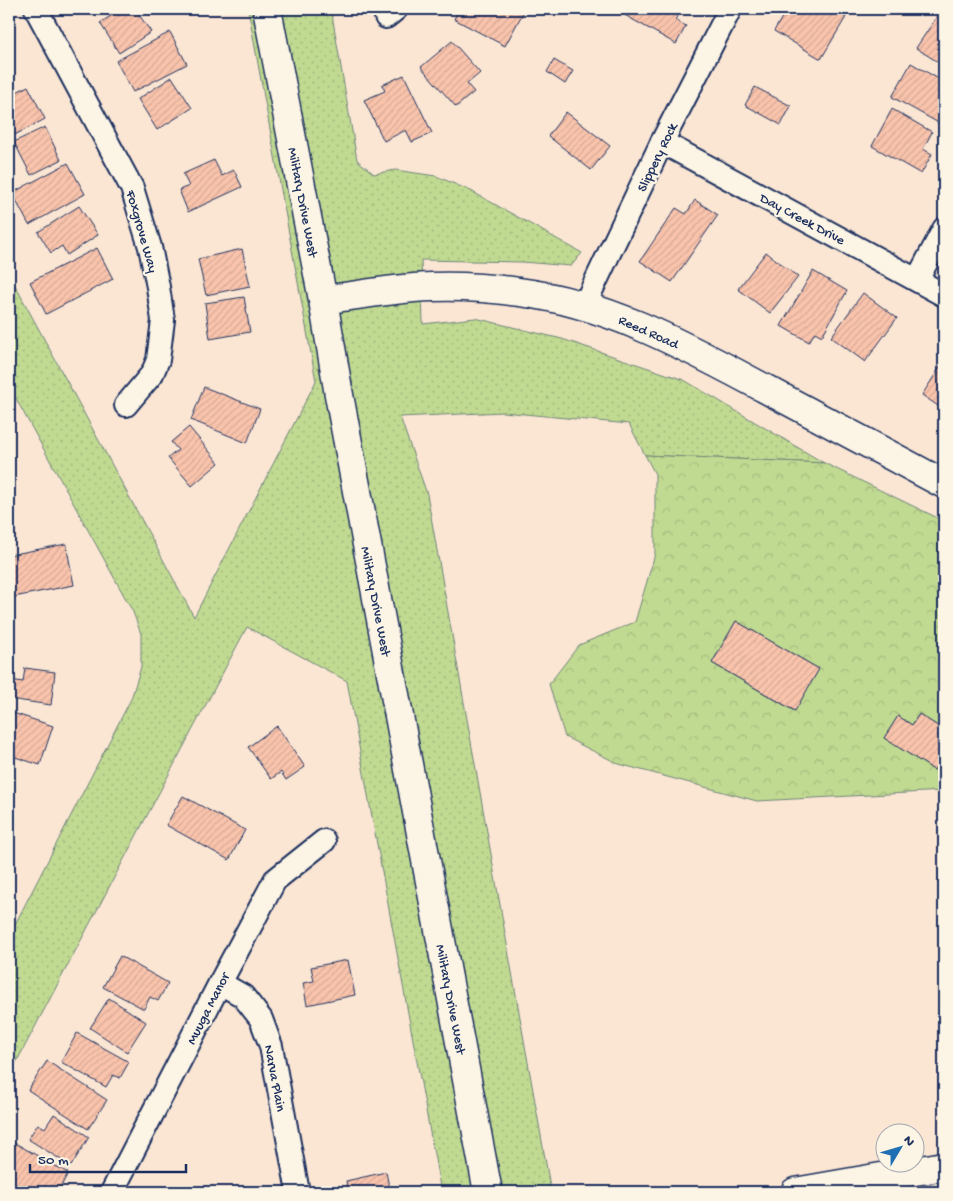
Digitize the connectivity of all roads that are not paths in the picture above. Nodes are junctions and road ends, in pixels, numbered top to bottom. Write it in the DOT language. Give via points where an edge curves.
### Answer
graph roads {
  1 [pos="36,9"];
  2 [pos="267,9"];
  3 [pos="730,9"];
  4 [pos="662,142"];
  5 [pos="944,229"];
  6 [pos="916,280"];
  7 [pos="944,295"];
  8 [pos="324,300"];
  9 [pos="584,306"];
  10 [pos="126,405"];
  11 [pos="944,484"];
  12 [pos="324,841"];
  13 [pos="220,982"];
  14 [pos="944,1166"];
  15 [pos="112,1192"];
  16 [pos="298,1192"];
  17 [pos="488,1192"];
  18 [pos="795,1192"];
  1 -- 10 [label="street, Foxgrove Way" via="132,188 150,248 163,320 158,360 152,374"];
  2 -- 8 [label="street, Military Drive West"];
  3 -- 4 [label="street, Slippery Rock"];
  4 -- 6 [label="street, Day Creek Drive"];
  4 -- 9 [label="street, Slippery Rock"];
  5 -- 6 [label="street"];
  6 -- 7 [label="street, Day Creek Drive"];
  8 -- 9 [label="street, Reed Road" via="402,289 461,287 520,292"];
  8 -- 17 [label="street, Military Drive West" via="338,395"];
  9 -- 11 [label="street, Reed Road" via="613,315 716,362"];
  12 -- 13 [label="street, Muuga Manor" via="275,880"];
  13 -- 15 [label="street, Muuga Manor"];
  13 -- 16 [label="street, Narva Plain" via="243,996 261,1019 271,1046"];
  14 -- 18 [label="street"];
}
